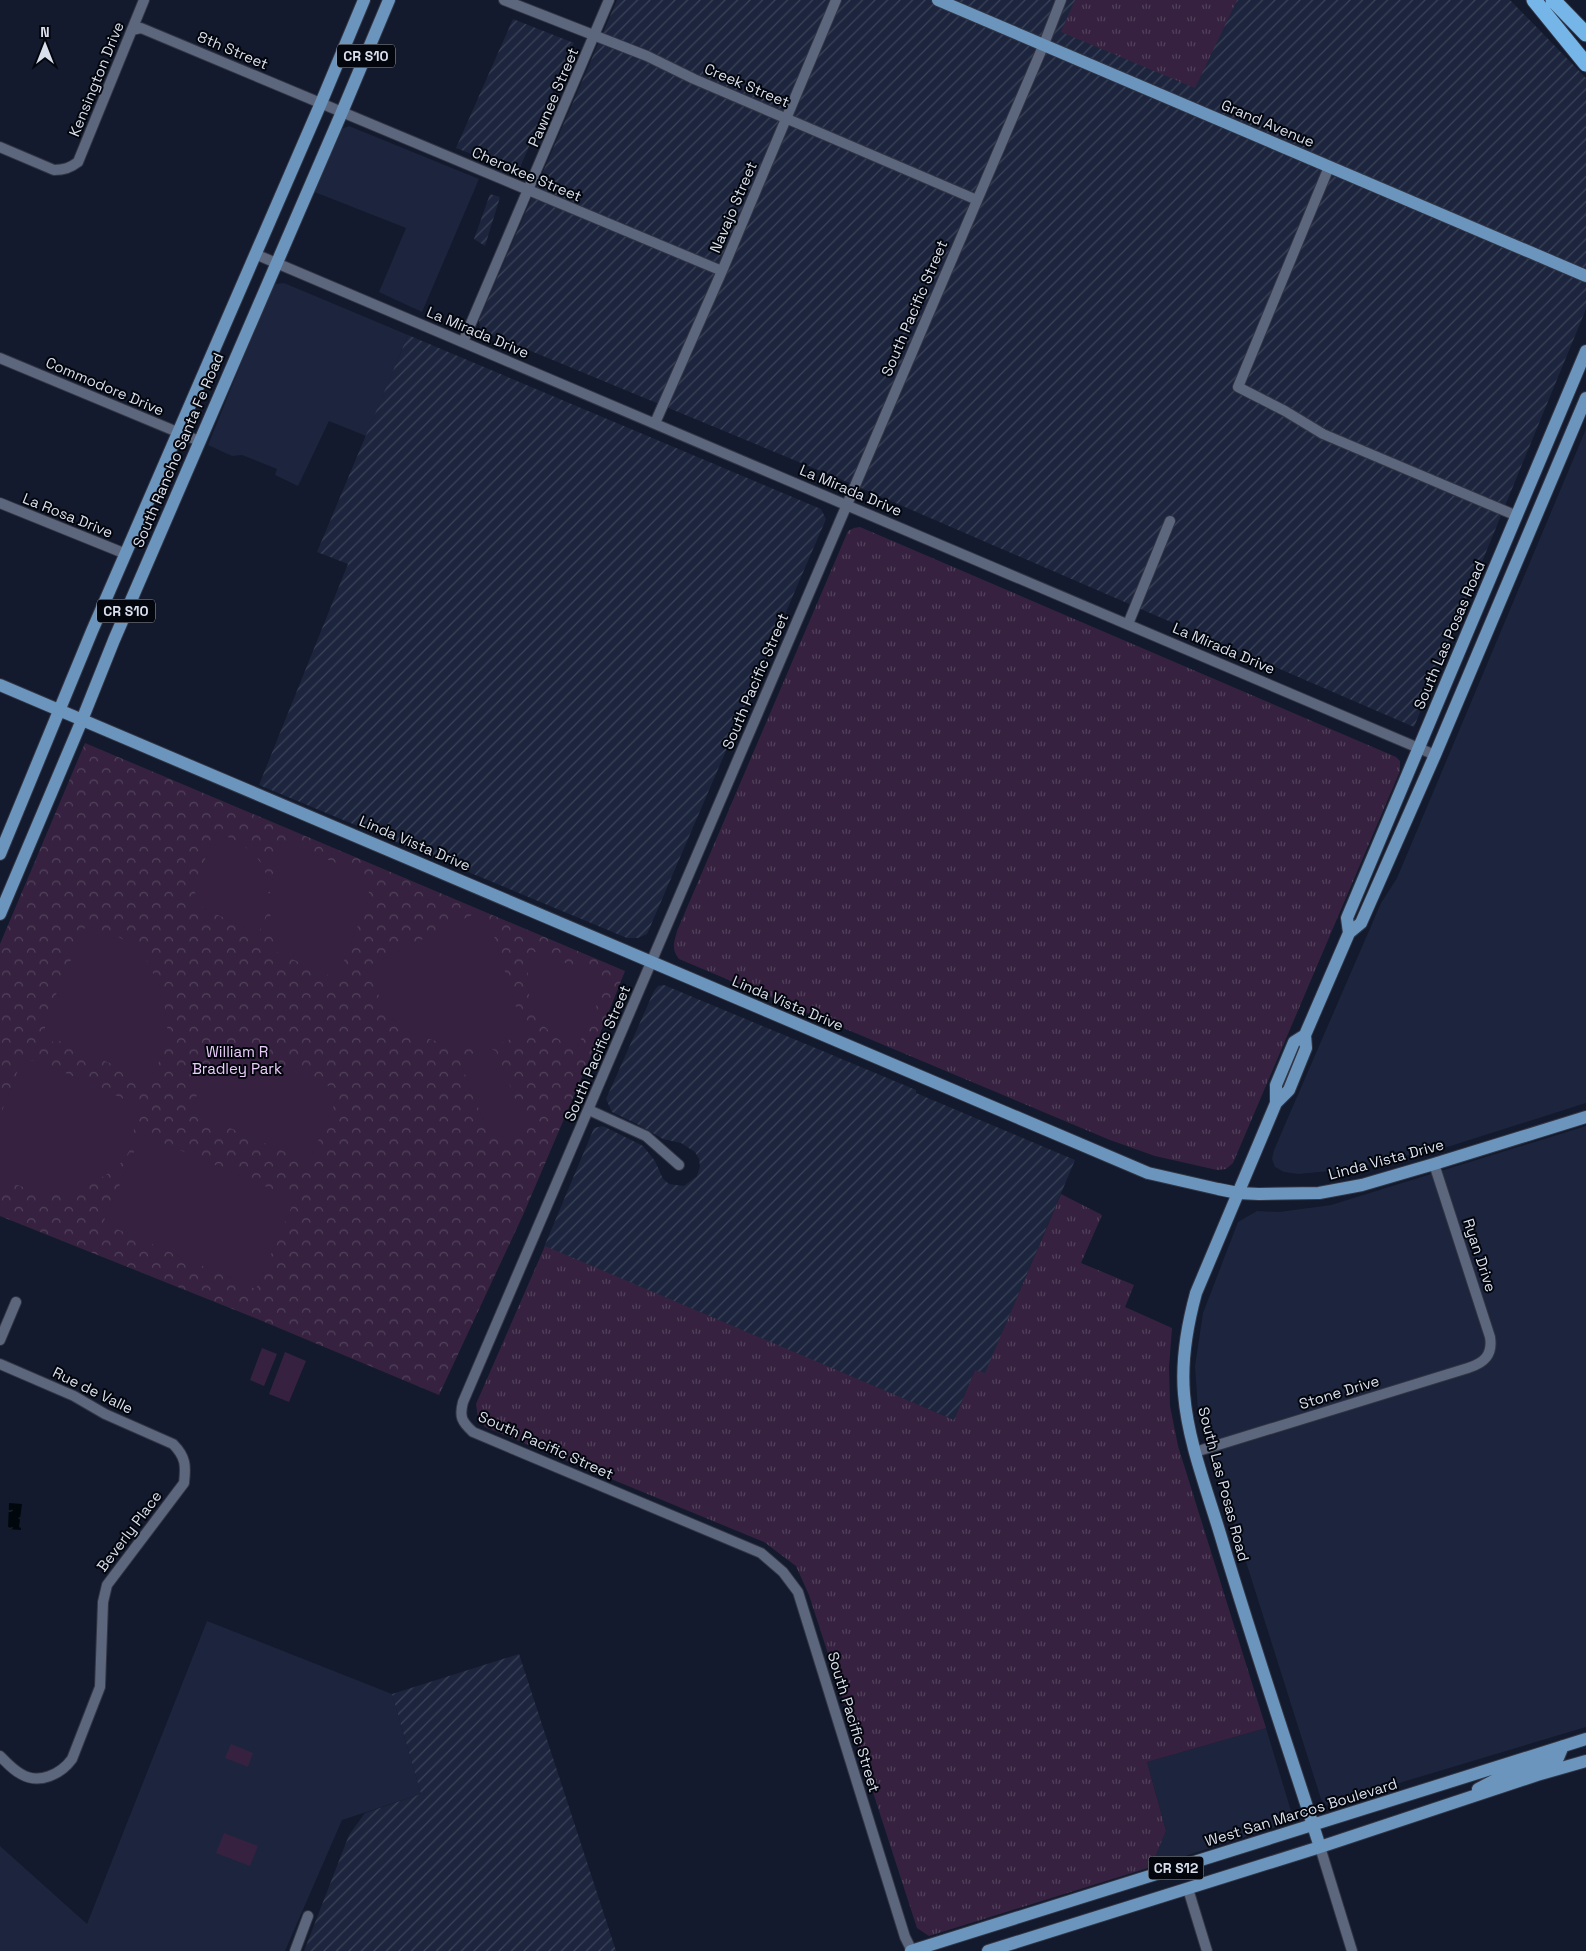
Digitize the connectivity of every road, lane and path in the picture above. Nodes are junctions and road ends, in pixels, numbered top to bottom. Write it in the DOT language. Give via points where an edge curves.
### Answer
graph roads {
  1 [pos="144,0"];
  2 [pos="364,0"];
  3 [pos="389,0"];
  4 [pos="504,0"];
  5 [pos="610,0"];
  6 [pos="836,0"];
  7 [pos="938,0"];
  8 [pos="1061,0"];
  9 [pos="1534,0"];
  10 [pos="1553,0"];
  11 [pos="132,30"];
  12 [pos="1586,34"];
  13 [pos="594,36"];
  14 [pos="1044,44"];
  15 [pos="1586,64"];
  16 [pos="321,103"];
  17 [pos="342,112"];
  18 [pos="786,118"];
  19 [pos="0,146"];
  20 [pos="1329,166"];
  21 [pos="529,191"];
  22 [pos="977,200"];
  23 [pos="255,254"];
  24 [pos="276,263"];
  25 [pos="722,271"];
  26 [pos="1586,276"];
  27 [pos="463,342"];
  28 [pos="1586,351"];
  29 [pos="0,358"];
  30 [pos="1586,398"];
  31 [pos="655,424"];
  32 [pos="178,432"];
  33 [pos="199,441"];
  34 [pos="0,503"];
  35 [pos="846,504"];
  36 [pos="1517,516"];
  37 [pos="1170,521"];
  38 [pos="126,554"];
  39 [pos="1128,624"];
  40 [pos="0,685"];
  41 [pos="61,711"];
  42 [pos="82,720"];
  43 [pos="1419,748"];
  44 [pos="1435,755"];
  45 [pos="0,854"];
  46 [pos="0,914"];
  47 [pos="1349,933"];
  48 [pos="651,963"];
  49 [pos="589,1110"];
  50 [pos="1586,1117"];
  51 [pos="1434,1164"];
  52 [pos="678,1165"];
  53 [pos="1238,1192"];
  54 [pos="16,1302"];
  55 [pos="0,1340"];
  56 [pos="1488,1355"];
  57 [pos="0,1364"];
  58 [pos="173,1444"];
  59 [pos="1195,1452"];
  60 [pos="1586,1739"];
  61 [pos="1563,1746"];
  62 [pos="0,1756"];
  63 [pos="1586,1761"];
  64 [pos="1469,1798"];
  65 [pos="1313,1825"];
  66 [pos="1320,1847"];
  67 [pos="1188,1889"];
  68 [pos="308,1916"];
  69 [pos="295,1951"];
  70 [pos="912,1951"];
  71 [pos="988,1951"];
  72 [pos="1207,1951"];
  73 [pos="1352,1951"];
  1 -- 11 [label="street, Kensington Drive"];
  2 -- 16 [label="main road, South Rancho Santa Fe Road / CR S10"];
  3 -- 17 [label="main road, South Rancho Santa Fe Road / CR S10"];
  4 -- 13 [label="street, Creek Street"];
  5 -- 13 [label="street, Pawnee Street"];
  6 -- 18 [label="street, Navajo Street"];
  7 -- 14 [label="main road, Grand Avenue"];
  8 -- 14 [label="street, South Pacific Street"];
  9 -- 15 [label="highway"];
  10 -- 12 [label="highway"];
  11 -- 16 [label="street, 8th Street" via="141,28"];
  11 -- 19 [label="street, Kensington Drive" via="78,162 62,170 54,170"];
  13 -- 18 [label="street, Creek Street"];
  13 -- 21 [label="street, Pawnee Street"];
  14 -- 20 [label="main road, Grand Avenue"];
  14 -- 22 [label="street, South Pacific Street"];
  16 -- 17 [label="street, Cherokee Street"];
  16 -- 23 [label="main road, South Rancho Santa Fe Road / CR S10"];
  17 -- 21 [label="street, Cherokee Street"];
  17 -- 24 [label="main road, South Rancho Santa Fe Road / CR S10"];
  18 -- 22 [label="street, Creek Street"];
  18 -- 25 [label="street, Navajo Street"];
  20 -- 26 [label="main road, Grand Avenue"];
  20 -- 36 [label="street" via="1238,387 1323,434"];
  21 -- 25 [label="street, Cherokee Street"];
  21 -- 27 [label="street, Pawnee Street"];
  22 -- 35 [label="street, South Pacific Street"];
  23 -- 24 [label="street, La Mirada Drive"];
  23 -- 32 [label="main road, South Rancho Santa Fe Road / CR S10"];
  24 -- 27 [label="street, La Mirada Drive"];
  24 -- 33 [label="main road, South Rancho Santa Fe Road / CR S10"];
  25 -- 31 [label="street, Navajo Street"];
  27 -- 31 [label="street, La Mirada Drive"];
  28 -- 36 [label="main road, South Las Posas Road"];
  29 -- 32 [label="street, Commodore Drive"];
  30 -- 44 [label="main road, South Las Posas Road"];
  31 -- 35 [label="street, La Mirada Drive"];
  32 -- 33 [label="street, Commodore Drive"];
  32 -- 38 [label="main road, South Rancho Santa Fe Road / CR S10"];
  33 -- 42 [label="main road, South Rancho Santa Fe Road / CR S10"];
  34 -- 38 [label="street, La Rosa Drive"];
  35 -- 39 [label="street, La Mirada Drive"];
  35 -- 48 [label="street, South Pacific Street"];
  36 -- 43 [label="main road, South Las Posas Road"];
  37 -- 39 [label="street"];
  38 -- 41 [label="main road, South Rancho Santa Fe Road / CR S10"];
  39 -- 43 [label="street, La Mirada Drive"];
  40 -- 41 [label="main road, Linda Vista Drive"];
  41 -- 42 [label="main road, Linda Vista Drive"];
  41 -- 45 [label="main road, South Rancho Santa Fe Road / CR S10"];
  42 -- 46 [label="main road, South Rancho Santa Fe Road / CR S10"];
  42 -- 48 [label="main road, Linda Vista Drive"];
  43 -- 44 [label="street, La Mirada Drive"];
  43 -- 47 [label="main road, South Las Posas Road" via="1347,918"];
  44 -- 47 [label="main road, South Las Posas Road" via="1361,923"];
  47 -- 53 [label="main road, South Las Posas Road" via="1305,1035 1306,1048 1289,1090 1276,1103"];
  48 -- 49 [label="street, South Pacific Street"];
  48 -- 53 [label="main road, Linda Vista Drive" via="1148,1172"];
  49 -- 52 [label="street" via="646,1136"];
  49 -- 70 [label="street, South Pacific Street" via="463,1402 463,1422 473,1432 761,1553 784,1572 798,1592"];
  50 -- 51 [label="main road, Linda Vista Drive"];
  51 -- 53 [label="main road, Linda Vista Drive" via="1362,1185 1319,1193"];
  51 -- 56 [label="street, Ryan Drive" via="1490,1337 1492,1346"];
  53 -- 59 [label="main road, South Las Posas Road" via="1206,1266 1189,1318 1184,1352 1184,1392"];
  54 -- 55 [label="street"];
  56 -- 59 [label="street, Stone Drive" via="1475,1366"];
  57 -- 58 [label="street, Rue de Valle"];
  58 -- 62 [label="street, Beverly Place" via="186,1466 184,1483 107,1585 103,1602 100,1687 72,1758 67,1766 51,1777 40,1778 21,1775"];
  59 -- 65 [label="main road, South Las Posas Road"];
  60 -- 61 [label="main road, West San Marcos Boulevard / CR S12"];
  61 -- 64 [label="main road" via="1558,1758 1499,1778 1482,1786"];
  61 -- 65 [label="main road, West San Marcos Boulevard / CR S12"];
  63 -- 64 [label="main road, CR S12"];
  64 -- 66 [label="main road, CR S12"];
  65 -- 66 [label="main road, South Las Posas Road"];
  65 -- 70 [label="main road, West San Marcos Boulevard / CR S12"];
  66 -- 67 [label="main road, CR S12"];
  66 -- 73 [label="street"];
  67 -- 71 [label="main road, CR S12"];
  67 -- 72 [label="street"];
  68 -- 69 [label="street"];
}
